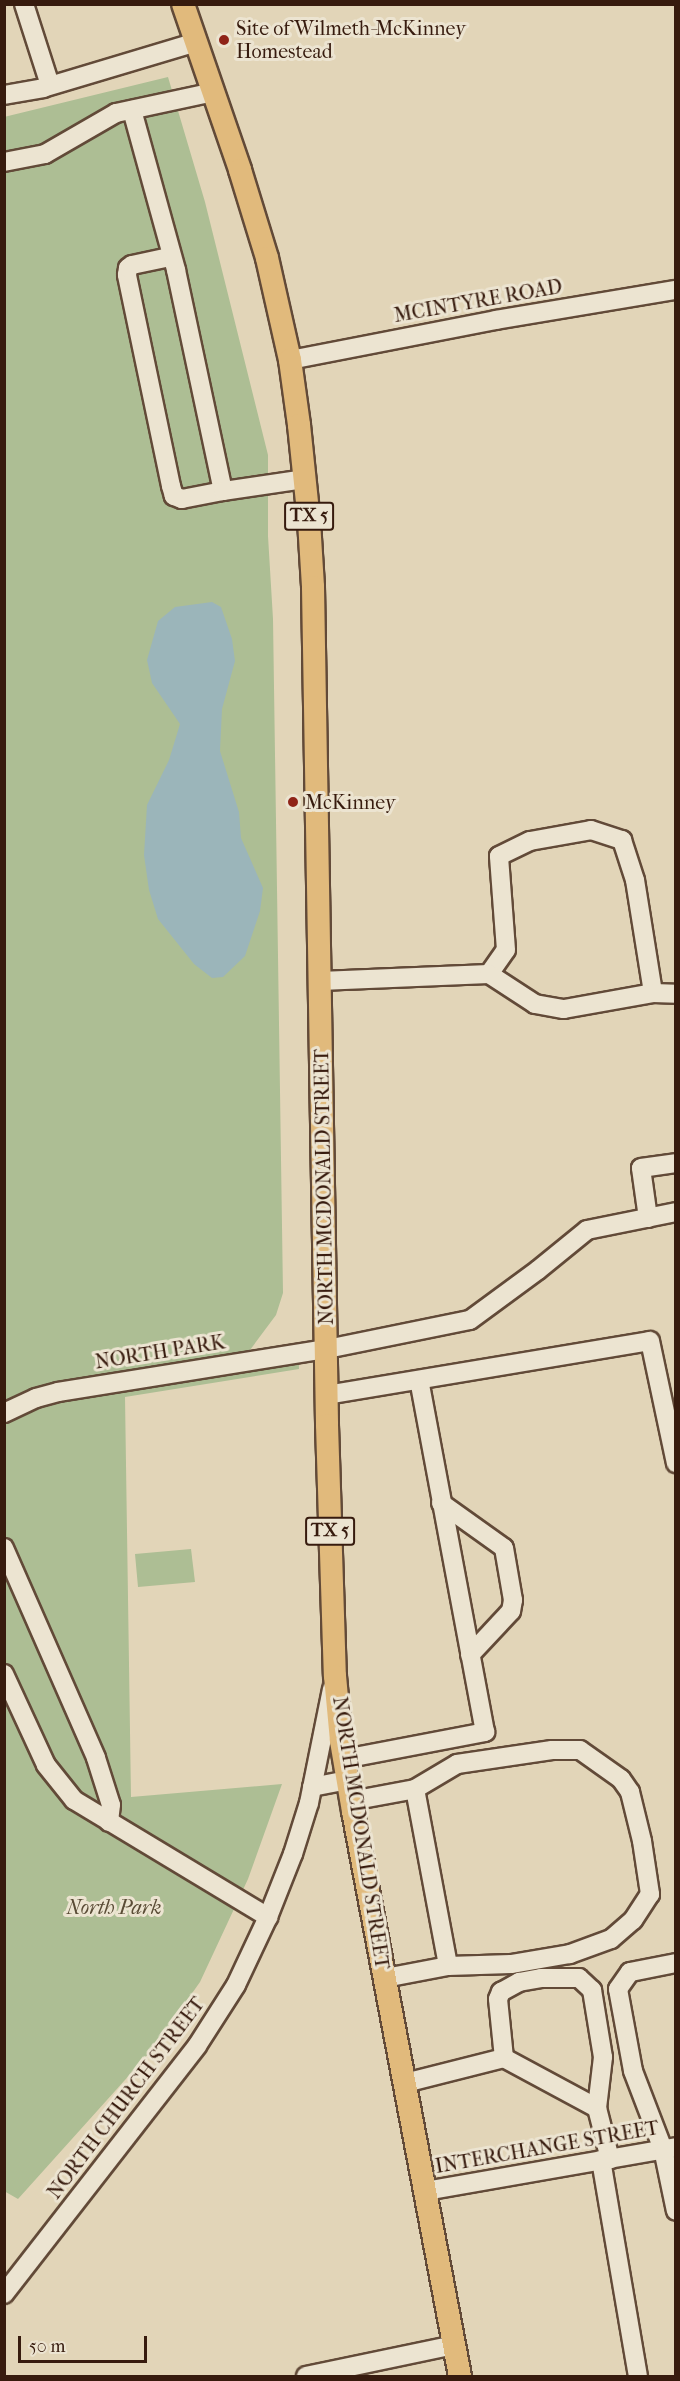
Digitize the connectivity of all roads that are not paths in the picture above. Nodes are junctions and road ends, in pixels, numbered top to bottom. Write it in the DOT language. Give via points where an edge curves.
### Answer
graph roads {
  1 [pos="24,4"];
  2 [pos="183,4"];
  3 [pos="196,42"];
  4 [pos="50,86"];
  5 [pos="214,92"];
  6 [pos="4,95"];
  7 [pos="132,110"];
  8 [pos="4,162"];
  9 [pos="170,256"];
  10 [pos="675,290"];
  11 [pos="290,360"];
  12 [pos="305,478"];
  13 [pos="223,491"];
  14 [pos="489,974"];
  15 [pos="320,981"];
  16 [pos="653,993"];
  17 [pos="675,994"];
  18 [pos="675,1163"];
  19 [pos="675,1212"];
  20 [pos="648,1218"];
  21 [pos="327,1349"];
  22 [pos="419,1380"];
  23 [pos="327,1395"];
  24 [pos="4,1413"];
  25 [pos="675,1463"];
  26 [pos="441,1503"];
  27 [pos="4,1548"];
  28 [pos="470,1655"];
  29 [pos="4,1674"];
  30 [pos="335,1676"];
  31 [pos="348,1780"];
  32 [pos="312,1787"];
  33 [pos="415,1789"];
  34 [pos="109,1822"];
  35 [pos="268,1917"];
  36 [pos="675,1963"];
  37 [pos="448,1966"];
  38 [pos="385,1978"];
  39 [pos="504,2058"];
  40 [pos="405,2083"];
  41 [pos="597,2108"];
  42 [pos="669,2148"];
  43 [pos="605,2159"];
  44 [pos="425,2191"];
  45 [pos="675,2211"];
  46 [pos="4,2294"];
  47 [pos="454,2345"];
  48 [pos="306,2376"];
  49 [pos="460,2376"];
  50 [pos="638,2376"];
  1 -- 4 [label="street"];
  2 -- 3 [label="main road, NORTH MCDONALD STREET / TX 5"];
  3 -- 4 [label="street"];
  3 -- 5 [label="main road, NORTH MCDONALD STREET / TX 5"];
  4 -- 6 [label="street"];
  5 -- 7 [label="street"];
  5 -- 11 [label="main road, NORTH MCDONALD STREET / TX 5" via="265,249"];
  7 -- 8 [label="street" via="116,113 45,154"];
  7 -- 9 [label="street"];
  9 -- 13 [label="street"];
  9 -- 13 [label="street" via="132,265 128,275 171,486 174,496 182,499"];
  10 -- 11 [label="street, MCINTYRE ROAD"];
  11 -- 12 [label="main road, NORTH MCDONALD STREET / TX 5"];
  12 -- 13 [label="street"];
  12 -- 15 [label="main road, NORTH MCDONALD STREET / TX 5" via="313,587"];
  14 -- 15 [label="street"];
  14 -- 16 [label="street" via="535,1004 564,1009"];
  14 -- 16 [label="street" via="506,950 499,856 530,841 591,830 622,840 635,880"];
  15 -- 21 [label="main road, NORTH MCDONALD STREET / TX 5"];
  16 -- 17 [label="street"];
  18 -- 20 [label="street" via="641,1168"];
  19 -- 20 [label="street, NORTH PARK"];
  20 -- 21 [label="street, NORTH PARK" via="587,1230 470,1320"];
  21 -- 23 [label="main road, NORTH MCDONALD STREET / TX 5"];
  21 -- 24 [label="street, NORTH PARK" via="58,1392"];
  22 -- 23 [label="street"];
  22 -- 25 [label="street" via="650,1341"];
  22 -- 26 [label="street"];
  23 -- 30 [label="main road, NORTH MCDONALD STREET / TX 5"];
  26 -- 28 [label="street"];
  26 -- 28 [label="street" via="504,1548 513,1600 511,1611"];
  27 -- 34 [label="street" via="96,1758 111,1805"];
  28 -- 31 [label="street" via="485,1732"];
  29 -- 34 [label="street" via="53,1776 75,1800"];
  30 -- 31 [label="main road, NORTH MCDONALD STREET / TX 5"];
  30 -- 32 [label="street, NORTH CHURCH STREET"];
  31 -- 32 [label="street"];
  31 -- 33 [label="street"];
  31 -- 38 [label="main road, NORTH MCDONALD STREET / TX 5"];
  32 -- 35 [label="street, NORTH CHURCH STREET" via="293,1854"];
  33 -- 37 [label="street"];
  33 -- 37 [label="street" via="457,1764 580,1749 626,1785 642,1841 650,1894 633,1920 611,1939 570,1954 511,1964"];
  34 -- 35 [label="street"];
  35 -- 46 [label="street, NORTH CHURCH STREET" via="236,1985 197,2046"];
  36 -- 42 [label="street" via="630,1972 618,1989 633,2072"];
  37 -- 38 [label="street"];
  38 -- 40 [label="main road, NORTH MCDONALD STREET / TX 5"];
  39 -- 40 [label="street"];
  39 -- 41 [label="street"];
  39 -- 41 [label="street" via="498,2000 501,1992 519,1982 541,1978 574,1976 584,1980 592,1990 603,2057"];
  40 -- 44 [label="main road, NORTH MCDONALD STREET / TX 5"];
  41 -- 43 [label="street"];
  42 -- 43 [label="street, INTERCHANGE STREET"];
  42 -- 45 [label="street"];
  43 -- 44 [label="street, INTERCHANGE STREET"];
  43 -- 50 [label="street"];
  44 -- 47 [label="main road, NORTH MCDONALD STREET / TX 5"];
  47 -- 48 [label="street"];
  47 -- 49 [label="main road, NORTH MCDONALD STREET / TX 5"];
}
